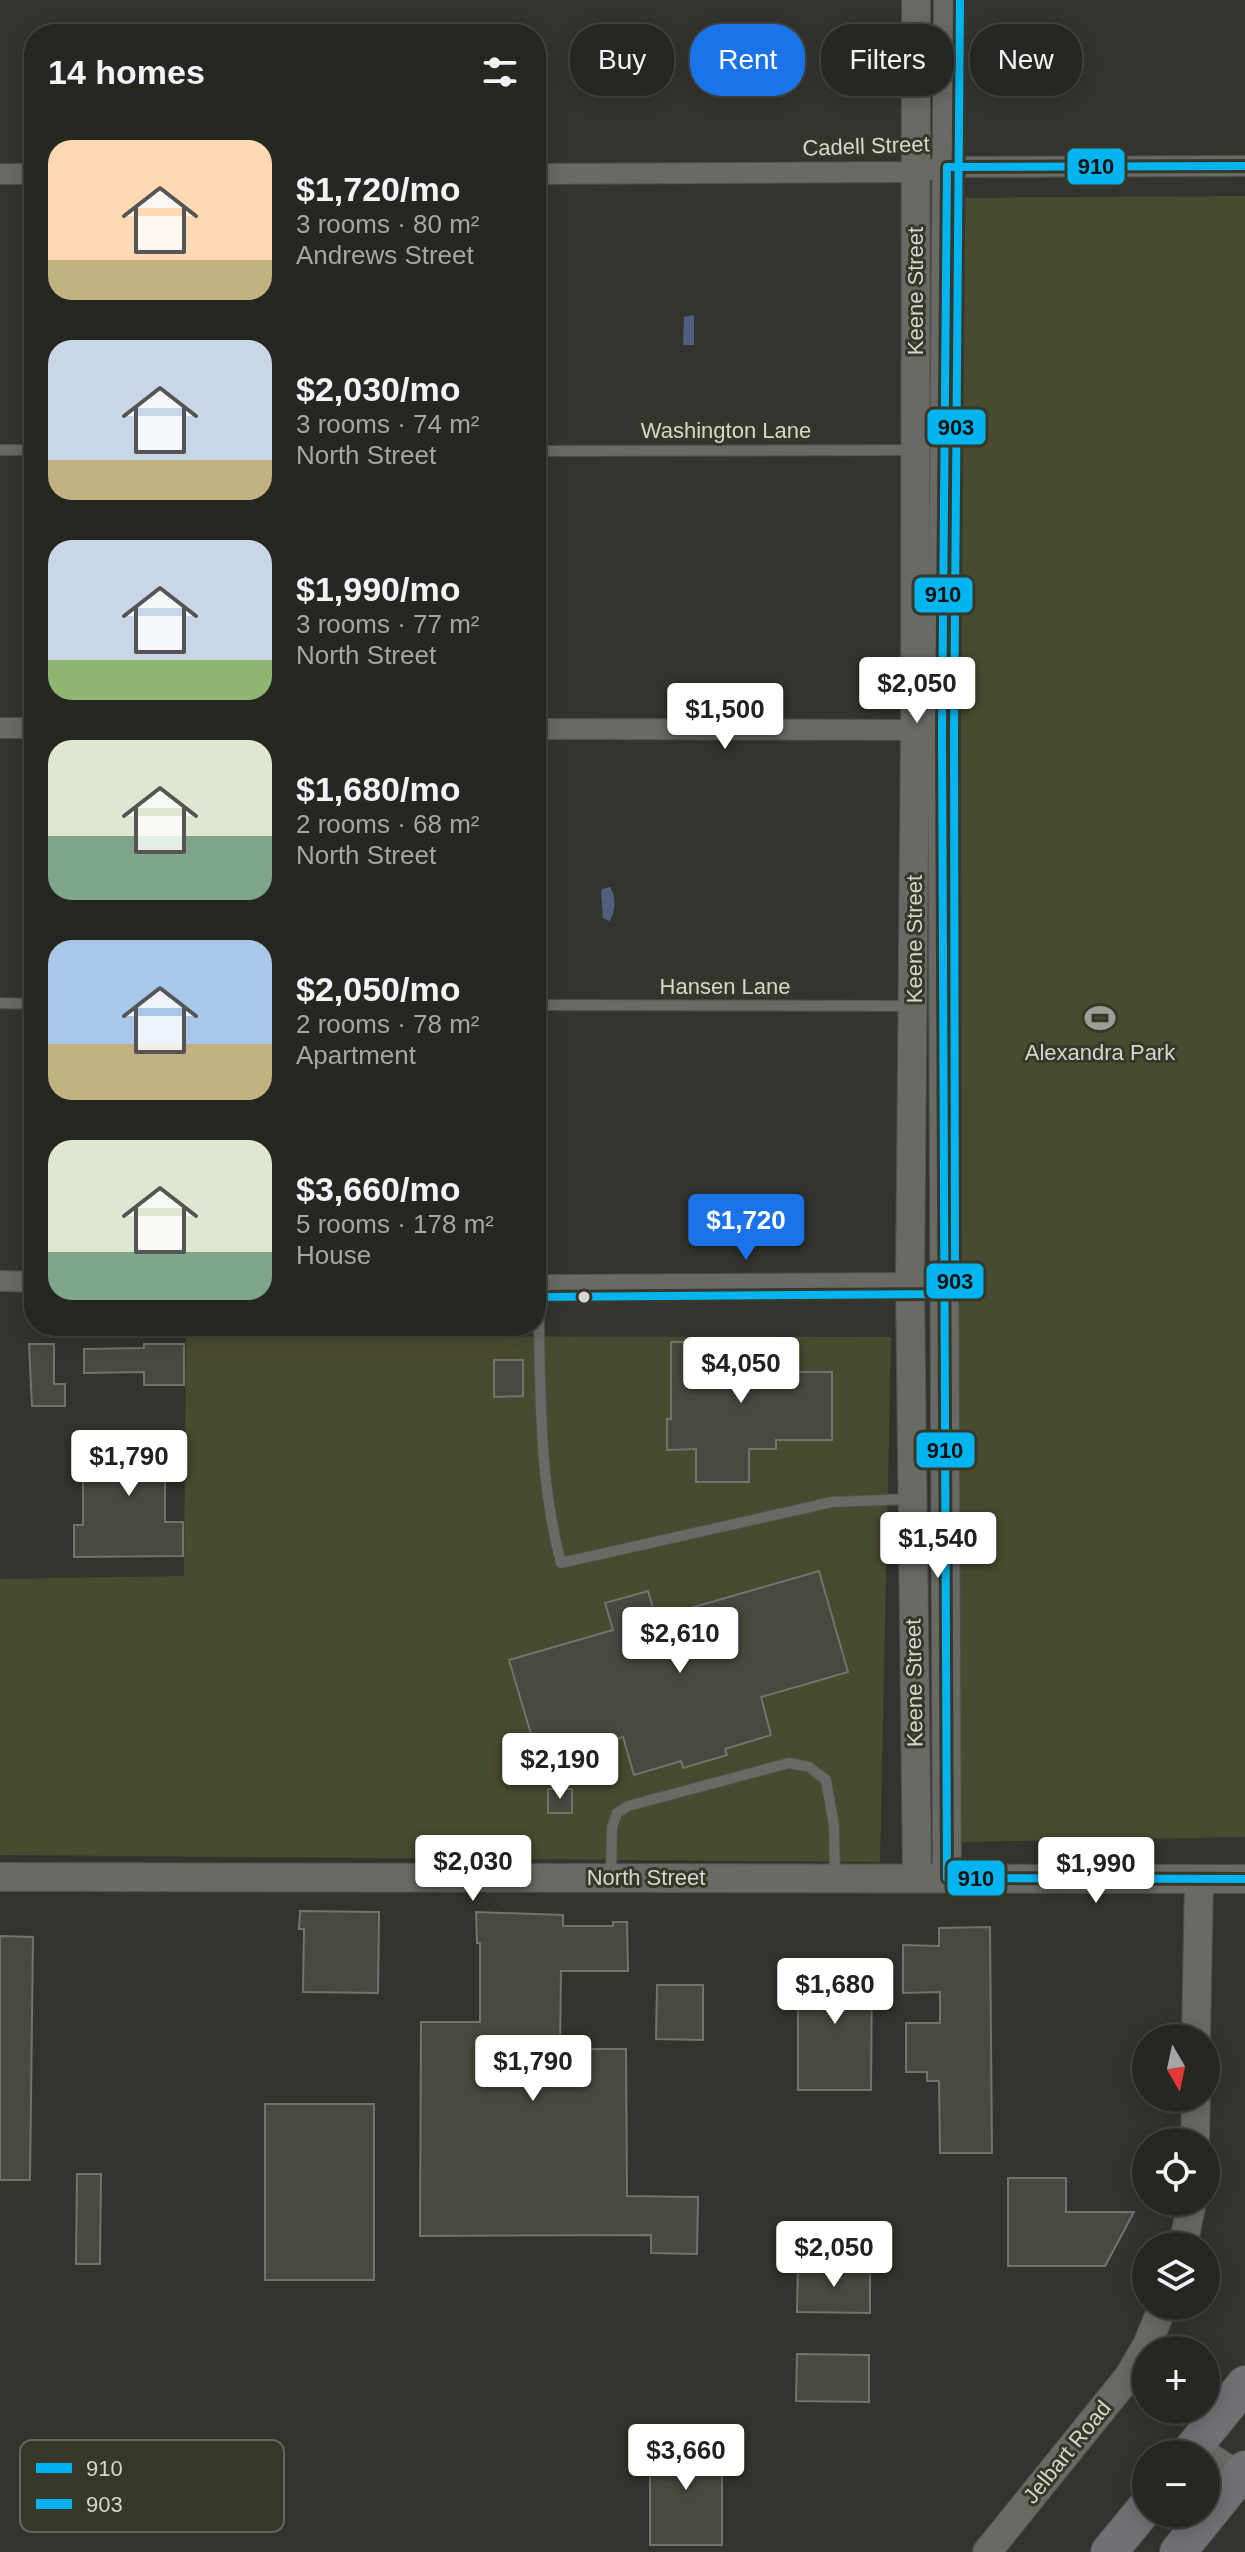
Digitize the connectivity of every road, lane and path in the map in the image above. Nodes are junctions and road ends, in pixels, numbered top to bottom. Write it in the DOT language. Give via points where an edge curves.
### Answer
graph roads {
  1 [pos="916,0"];
  2 [pos="948,0"];
  3 [pos="1245,166"];
  4 [pos="947,167"];
  5 [pos="915,172"];
  6 [pos="0,174"];
  7 [pos="24,174"];
  8 [pos="546,174"];
  9 [pos="0,450"];
  10 [pos="24,450"];
  11 [pos="916,450"];
  12 [pos="546,451"];
  13 [pos="0,728"];
  14 [pos="24,728"];
  15 [pos="546,729"];
  16 [pos="929,730"];
  17 [pos="0,1003"];
  18 [pos="24,1004"];
  19 [pos="546,1005"];
  20 [pos="913,1006"];
  21 [pos="0,1281"];
  22 [pos="24,1282"];
  23 [pos="944,1282"];
  24 [pos="910,1283"];
  25 [pos="546,1285"];
  26 [pos="539,1336"];
  27 [pos="911,1499"];
  28 [pos="0,1877"];
  29 [pos="611,1877"];
  30 [pos="835,1877"];
  31 [pos="917,1878"];
  32 [pos="947,1878"];
  33 [pos="1245,1879"];
  34 [pos="1199,1880"];
  35 [pos="1196,2024"];
  36 [pos="1157,2320"];
  37 [pos="1245,2384"];
  38 [pos="1199,2440"];
  39 [pos="1220,2461"];
  40 [pos="1243,2471"];
  41 [pos="1132,2524"];
  42 [pos="987,2552"];
  43 [pos="1109,2552"];
  44 [pos="1178,2552"];
  1 -- 5 [label="street, Keene Street"];
  2 -- 4 [label="street, Keene Street"];
  3 -- 4 [label="street, Cadell Street"];
  4 -- 5 [label="street, Cadell Street"];
  4 -- 16 [label="street, Keene Street"];
  5 -- 8 [label="street, Cadell Street"];
  5 -- 11 [label="street, Keene Street"];
  6 -- 7 [label="street"];
  9 -- 10 [label="lane"];
  11 -- 12 [label="lane, Washington Lane"];
  11 -- 16 [label="street, Keene Street"];
  13 -- 14 [label="street"];
  15 -- 16 [label="street"];
  16 -- 20 [label="street, Keene Street"];
  16 -- 23 [label="street, Keene Street"];
  17 -- 18 [label="lane"];
  19 -- 20 [label="lane, Hansen Lane"];
  20 -- 24 [label="street, Keene Street"];
  21 -- 22 [label="street"];
  23 -- 24 [label="street"];
  23 -- 32 [label="street, Keene Street"];
  24 -- 25 [label="street"];
  24 -- 27 [label="street, Keene Street"];
  26 -- 27 [label="lane" via="542,1441 561,1563 832,1502"];
  27 -- 31 [label="street, Keene Street"];
  28 -- 29 [label="street, North Street"];
  29 -- 30 [label="street, North Street"];
  29 -- 30 [label="lane" via="617,1813 789,1763 809,1767 826,1780"];
  30 -- 31 [label="street, North Street"];
  31 -- 32 [label="street, North Street"];
  32 -- 34 [label="street, North Street"];
  33 -- 34 [label="street, North Street"];
  34 -- 35 [label="street"];
  36 -- 42 [label="street, Jelbart Road" via="1129,2376"];
  37 -- 38 [label="highway"];
  39 -- 40 [label="street"];
  40 -- 44 [label="highway"];
  41 -- 43 [label="highway"];
}
